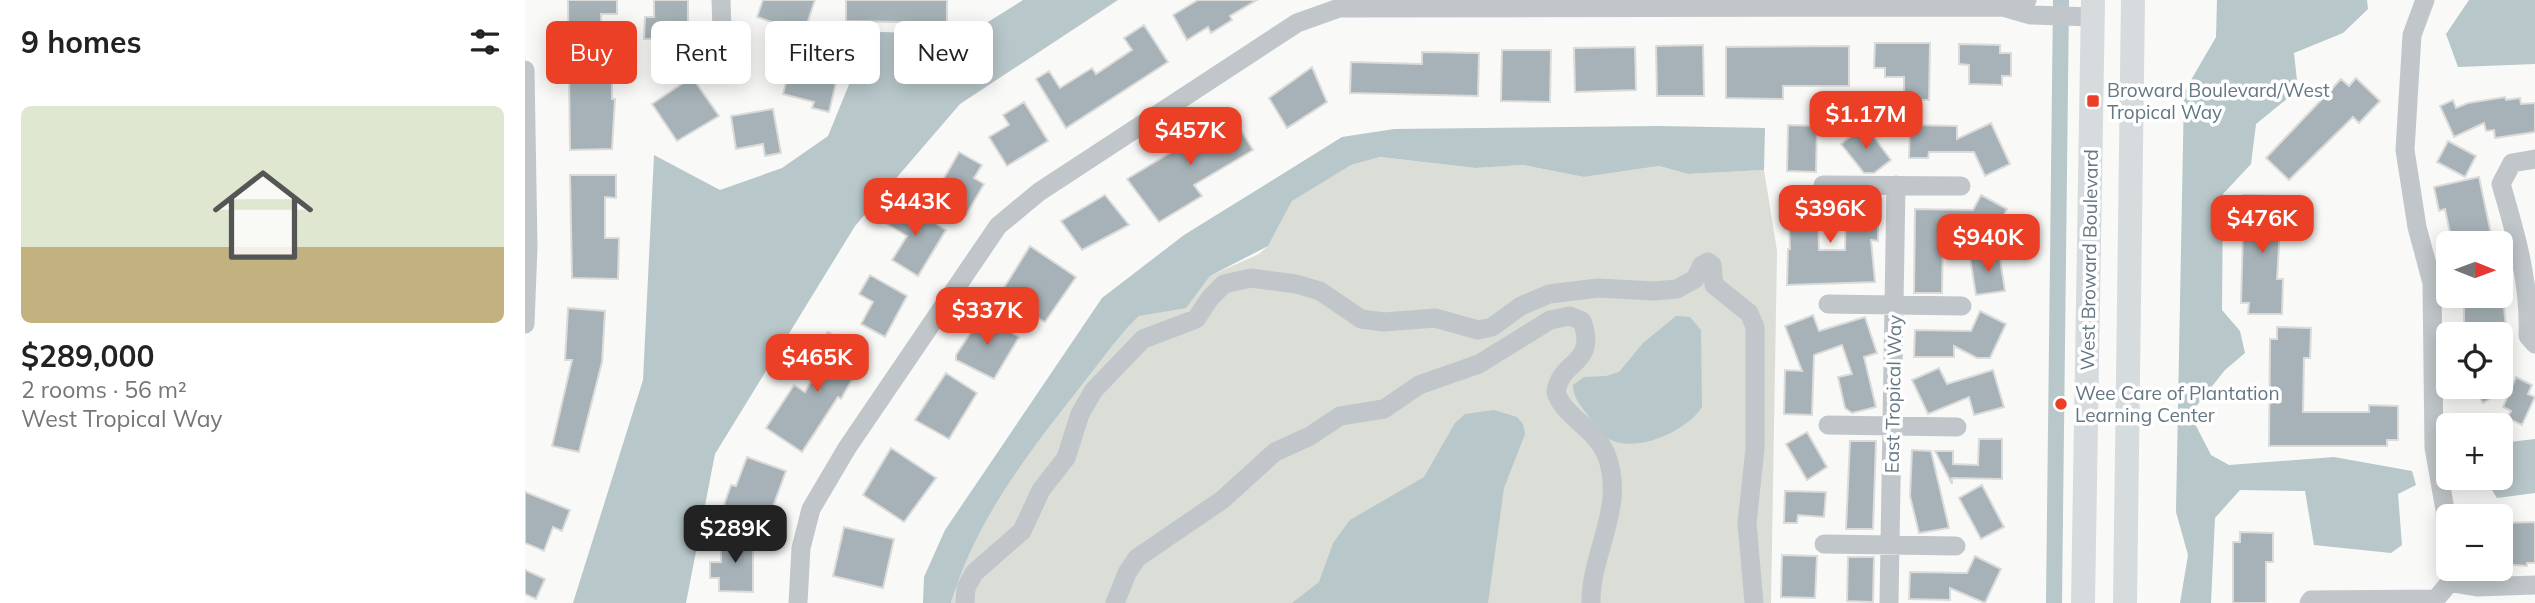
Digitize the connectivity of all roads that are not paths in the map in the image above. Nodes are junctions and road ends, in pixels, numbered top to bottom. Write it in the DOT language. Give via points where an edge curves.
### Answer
graph roads {
  1 [pos="722,0"];
  2 [pos="2027,0"];
  3 [pos="2133,0"];
  4 [pos="2425,0"];
  5 [pos="2094,6"];
  6 [pos="2002,7"];
  7 [pos="722,21"];
  8 [pos="2132,46"];
  9 [pos="525,70"];
  10 [pos="2535,159"];
  11 [pos="1823,185"];
  12 [pos="1896,185"];
  13 [pos="1961,186"];
  14 [pos="1828,304"];
  15 [pos="1894,305"];
  16 [pos="1962,306"];
  17 [pos="525,324"];
  18 [pos="2535,344"];
  19 [pos="1828,425"];
  20 [pos="1892,426"];
  21 [pos="1957,427"];
  22 [pos="2444,504"];
  23 [pos="1824,544"];
  24 [pos="1890,545"];
  25 [pos="1956,546"];
  26 [pos="2455,581"];
  27 [pos="2459,581"];
  28 [pos="2535,585"];
  29 [pos="2414,601"];
  30 [pos="2083,602"];
  31 [pos="798,603"];
  32 [pos="965,603"];
  33 [pos="1115,603"];
  34 [pos="1591,603"];
  35 [pos="1753,603"];
  36 [pos="1889,603"];
  37 [pos="2125,603"];
  38 [pos="2309,603"];
  1 -- 7 [label="street"];
  2 -- 6 [label="street"];
  3 -- 8 [label="main road, West Broward Boulevard"];
  4 -- 22 [label="street" via="2411,35 2406,150 2432,283 2434,447"];
  5 -- 6 [label="street" via="2059,16"];
  5 -- 8 [label="main road" via="2118,23"];
  5 -- 30 [label="main road, West Broward Boulevard"];
  6 -- 31 [label="street" via="1339,8 1297,23 1038,192 998,226 847,448 811,509 801,548"];
  8 -- 37 [label="main road, West Broward Boulevard"];
  9 -- 17 [label="street"];
  10 -- 18 [label="street" via="2512,163 2501,184 2522,255 2528,336"];
  11 -- 12 [label="street"];
  12 -- 13 [label="street"];
  12 -- 15 [label="street, East Tropical Way"];
  14 -- 15 [label="street"];
  15 -- 16 [label="street"];
  15 -- 20 [label="street, East Tropical Way"];
  19 -- 20 [label="street"];
  20 -- 21 [label="street"];
  20 -- 24 [label="street, East Tropical Way"];
  23 -- 24 [label="street"];
  24 -- 25 [label="street"];
  24 -- 36 [label="street, East Tropical Way"];
  26 -- 29 [label="street" via="2436,599"];
  27 -- 28 [label="street" via="2477,587"];
  29 -- 38 [label="street"];
  32 -- 35 [label="street" via="974,573 1022,531 1041,491 1066,458 1080,414 1101,381 1143,339 1195,319 1224,284 1251,278 1296,284 1320,291 1361,319 1435,318 1478,330 1492,327 1549,294 1598,288 1678,289 1695,279 1708,262 1714,285 1749,313 1755,327 1755,449 1747,523"];
  33 -- 34 [label="street" via="1137,558 1222,500 1275,452 1341,416 1384,409 1419,385 1495,357 1543,323 1570,316 1582,321 1584,351 1562,374 1556,391 1565,408 1601,444 1612,495 1607,535 1591,576"];
}
